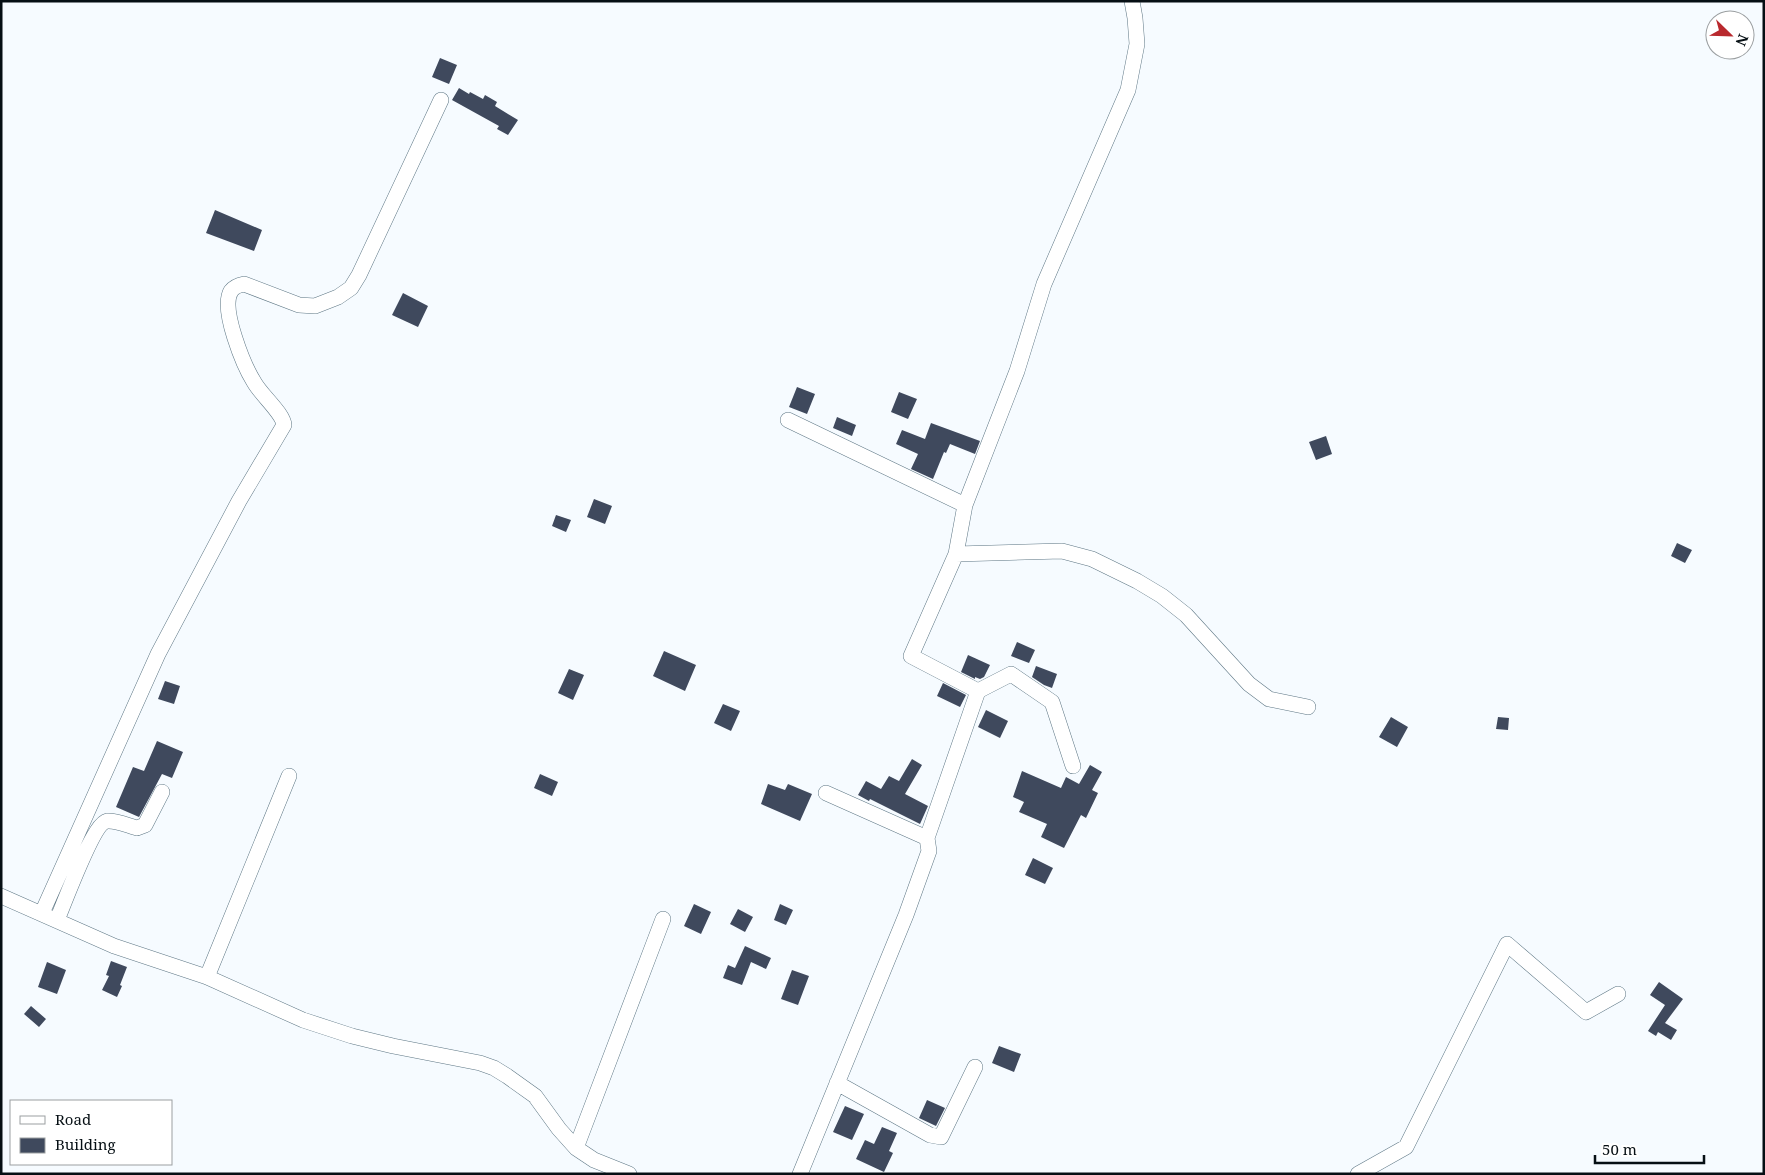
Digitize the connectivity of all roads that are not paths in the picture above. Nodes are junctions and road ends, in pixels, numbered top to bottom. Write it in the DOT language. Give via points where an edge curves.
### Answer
graph roads {
  1 [pos="1132,1"];
  2 [pos="441,100"];
  3 [pos="788,420"];
  4 [pos="965,505"];
  5 [pos="956,554"];
  6 [pos="978,691"];
  7 [pos="1308,707"];
  8 [pos="1073,766"];
  9 [pos="288,776"];
  10 [pos="162,792"];
  11 [pos="826,792"];
  12 [pos="926,838"];
  13 [pos="1,896"];
  14 [pos="42,913"];
  15 [pos="663,919"];
  16 [pos="57,920"];
  17 [pos="208,977"];
  18 [pos="1618,994"];
  19 [pos="975,1068"];
  20 [pos="837,1083"];
  21 [pos="576,1148"];
  22 [pos="629,1174"];
  23 [pos="800,1174"];
  24 [pos="1358,1174"];
  1 -- 4 [label="street" via="1137,44 1128,90 1044,284 1014,379"];
  2 -- 14 [label="street" via="351,288 315,306 299,304 244,284 231,292 229,316 239,348 252,380 282,417 284,425 239,501 158,654"];
  3 -- 4 [label="street"];
  4 -- 5 [label="street"];
  5 -- 6 [label="street" via="911,656"];
  5 -- 7 [label="street" via="1062,550 1092,559 1162,596 1186,615 1249,684 1269,699"];
  6 -- 8 [label="street" via="1011,674 1052,702"];
  6 -- 12 [label="street"];
  9 -- 17 [label="street"];
  10 -- 16 [label="street" via="142,828 109,821 98,829"];
  11 -- 12 [label="street"];
  12 -- 20 [label="street" via="929,851"];
  13 -- 14 [label="street"];
  14 -- 16 [label="street"];
  15 -- 21 [label="street"];
  16 -- 17 [label="street" via="114,946"];
  17 -- 21 [label="street" via="303,1020 336,1031 494,1068 535,1096"];
  18 -- 24 [label="street" via="1586,1012 1507,944 1406,1147"];
  19 -- 20 [label="street" via="941,1138"];
  20 -- 23 [label="street"];
  21 -- 22 [label="street" via="594,1160"];
}
